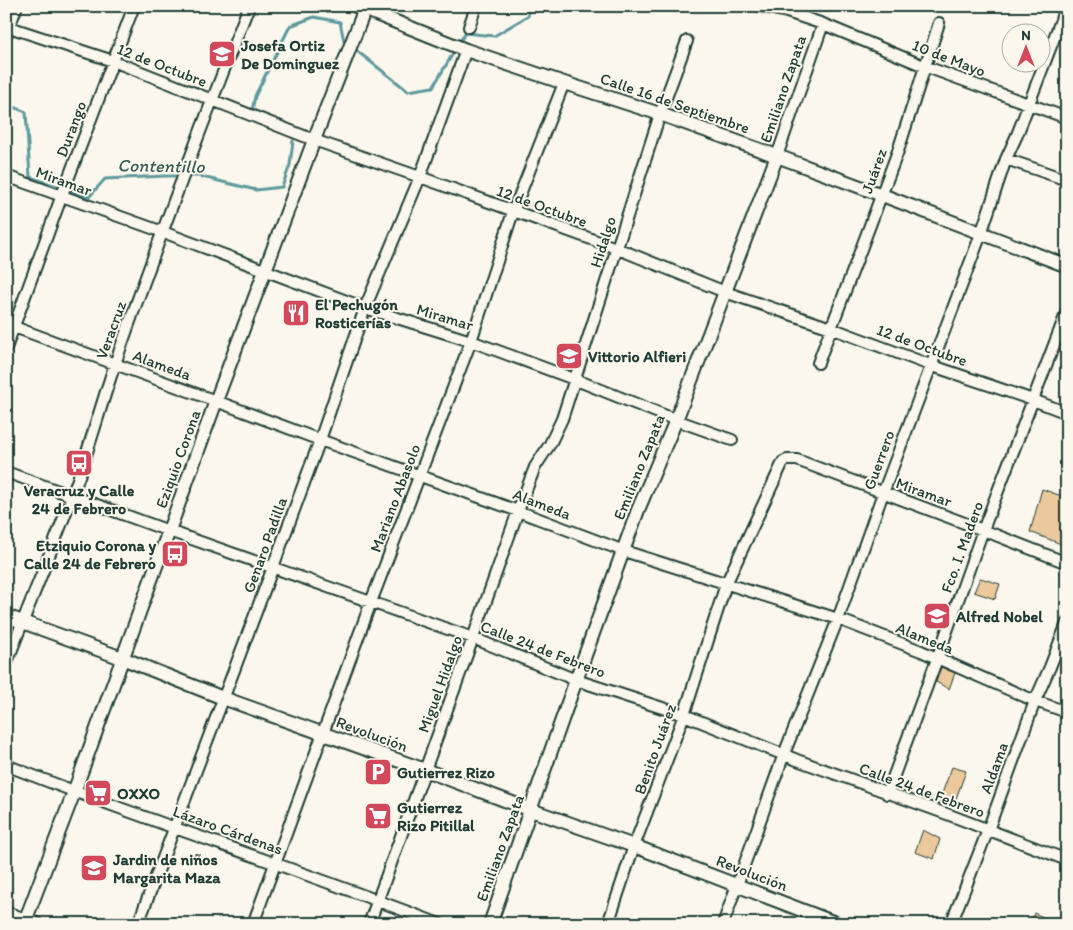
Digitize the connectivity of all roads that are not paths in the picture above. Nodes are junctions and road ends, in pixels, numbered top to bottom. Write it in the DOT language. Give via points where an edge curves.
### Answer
graph roads {
  1 [pos="17,6"];
  2 [pos="134,6"];
  3 [pos="249,6"];
  4 [pos="476,6"];
  5 [pos="758,6"];
  6 [pos="1065,6"];
  7 [pos="362,7"];
  8 [pos="939,23"];
  9 [pos="823,24"];
  10 [pos="469,27"];
  11 [pos="7,29"];
  12 [pos="687,41"];
  13 [pos="466,50"];
  14 [pos="113,61"];
  15 [pos="924,66"];
  16 [pos="564,83"];
  17 [pos="212,100"];
  18 [pos="1029,104"];
  19 [pos="660,114"];
  20 [pos="1067,118"];
  21 [pos="314,140"];
  22 [pos="777,156"];
  23 [pos="1006,159"];
  24 [pos="6,176"];
  25 [pos="420,177"];
  26 [pos="1067,180"];
  27 [pos="882,195"];
  28 [pos="62,196"];
  29 [pos="513,212"];
  30 [pos="163,232"];
  31 [pos="981,234"];
  32 [pos="616,248"];
  33 [pos="1067,266"];
  34 [pos="265,271"];
  35 [pos="725,292"];
  36 [pos="365,308"];
  37 [pos="1067,311"];
  38 [pos="10,326"];
  39 [pos="831,328"];
  40 [pos="471,341"];
  41 [pos="6,348"];
  42 [pos="818,363"];
  43 [pos="115,364"];
  44 [pos="930,365"];
  45 [pos="574,379"];
  46 [pos="1033,400"];
  47 [pos="216,401"];
  48 [pos="1067,413"];
  49 [pos="676,420"];
  50 [pos="320,440"];
  51 [pos="732,440"];
  52 [pos="6,472"];
  53 [pos="420,475"];
  54 [pos="883,493"];
  55 [pos="72,496"];
  56 [pos="518,510"];
  57 [pos="984,530"];
  58 [pos="169,531"];
  59 [pos="624,551"];
  60 [pos="1067,563"];
  61 [pos="273,567"];
  62 [pos="726,584"];
  63 [pos="371,602"];
  64 [pos="6,616"];
  65 [pos="838,620"];
  66 [pos="22,622"];
  67 [pos="1067,623"];
  68 [pos="473,638"];
  69 [pos="122,658"];
  70 [pos="938,659"];
  71 [pos="6,666"];
  72 [pos="576,680"];
  73 [pos="222,698"];
  74 [pos="1034,701"];
  75 [pos="1067,712"];
  76 [pos="684,715"];
  77 [pos="323,734"];
  78 [pos="784,754"];
  79 [pos="6,765"];
  80 [pos="425,770"];
  81 [pos="74,792"];
  82 [pos="887,794"];
  83 [pos="530,810"];
  84 [pos="174,827"];
  85 [pos="988,830"];
  86 [pos="634,846"];
  87 [pos="1067,860"];
  88 [pos="275,863"];
  89 [pos="736,885"];
  90 [pos="378,900"];
  91 [pos="6,913"];
  92 [pos="28,922"];
  93 [pos="836,923"];
  94 [pos="138,924"];
  95 [pos="253,924"];
  96 [pos="369,924"];
  97 [pos="439,924"];
  98 [pos="490,924"];
  99 [pos="608,924"];
  100 [pos="723,924"];
  101 [pos="951,924"];
  1 -- 11 [label="street"];
  2 -- 14 [label="street, Durango"];
  3 -- 17 [label="street, Veracruz"];
  4 -- 10 [label="street"];
  5 -- 9 [label="street, 10 de Mayo"];
  6 -- 18 [label="street, Guerrero"];
  7 -- 13 [label="street, Calle 16 de Septiembre"];
  7 -- 21 [label="street, Eziquio Corona" via="355,35"];
  8 -- 15 [label="street, Juárez"];
  9 -- 15 [label="street, 10 de Mayo"];
  9 -- 22 [label="street, Emiliano Zapata"];
  11 -- 14 [label="street, 12 de Octubre"];
  12 -- 19 [label="street, Hidalgo"];
  13 -- 16 [label="street, Calle 16 de Septiembre"];
  13 -- 25 [label="street, Genaro Padilla"];
  14 -- 17 [label="street, 12 de Octubre"];
  14 -- 28 [label="street, Durango"];
  15 -- 18 [label="street, 10 de Mayo"];
  15 -- 27 [label="street, Juárez"];
  16 -- 19 [label="street, Calle 16 de Septiembre"];
  16 -- 29 [label="street, Mariano Abasolo"];
  17 -- 21 [label="street, 12 de Octubre"];
  17 -- 30 [label="street, Veracruz"];
  18 -- 20 [label="street, 10 de Mayo"];
  18 -- 23 [label="street, Guerrero"];
  19 -- 22 [label="street, Calle 16 de Septiembre"];
  19 -- 32 [label="street, Hidalgo"];
  21 -- 25 [label="street, 12 de Octubre"];
  21 -- 34 [label="street, Eziquio Corona"];
  22 -- 27 [label="street, Calle 16 de Septiembre"];
  22 -- 35 [label="street, Emiliano Zapata"];
  23 -- 26 [label="street"];
  23 -- 31 [label="street, Guerrero"];
  24 -- 28 [label="street, Miramar"];
  25 -- 29 [label="street, 12 de Octubre"];
  25 -- 36 [label="street, Genaro Padilla"];
  27 -- 31 [label="street, Calle 16 de Septiembre"];
  27 -- 39 [label="street, Juárez"];
  28 -- 30 [label="street, Miramar"];
  28 -- 38 [label="street, Durango"];
  29 -- 32 [label="street, 12 de Octubre"];
  29 -- 40 [label="street, Mariano Abasolo"];
  30 -- 34 [label="street, Miramar"];
  30 -- 43 [label="street, Veracruz"];
  31 -- 33 [label="street, Calle 16 de Septiembre"];
  31 -- 44 [label="street, Guerrero"];
  32 -- 35 [label="street, 12 de Octubre"];
  32 -- 45 [label="street, Hidalgo"];
  34 -- 36 [label="street, Miramar"];
  34 -- 47 [label="street, Eziquio Corona"];
  35 -- 39 [label="street, 12 de Octubre"];
  35 -- 49 [label="street, Emiliano Zapata"];
  36 -- 40 [label="street, Miramar"];
  36 -- 50 [label="street, Genaro Padilla"];
  37 -- 46 [label="street, Fco. I. Madero"];
  38 -- 41 [label="street, Durango"];
  38 -- 43 [label="street, Alameda"];
  39 -- 42 [label="street, Juárez"];
  39 -- 44 [label="street, 12 de Octubre"];
  40 -- 45 [label="street, Miramar"];
  40 -- 53 [label="street, Mariano Abasolo"];
  43 -- 47 [label="street, Alameda"];
  43 -- 55 [label="street, Veracruz"];
  44 -- 46 [label="street, 12 de Octubre"];
  44 -- 54 [label="street, Guerrero"];
  45 -- 49 [label="street, Miramar"];
  45 -- 56 [label="street, Hidalgo" via="562,419 536,467"];
  46 -- 48 [label="street, 12 de Octubre"];
  46 -- 57 [label="street, Fco. I. Madero"];
  47 -- 50 [label="street, Alameda"];
  47 -- 58 [label="street, Eziquio Corona"];
  49 -- 51 [label="street, Miramar"];
  49 -- 59 [label="street, Emiliano Zapata"];
  50 -- 53 [label="street, Alameda"];
  50 -- 61 [label="street, Genaro Padilla"];
  52 -- 55 [label="street, Calle 24 de Febrero"];
  53 -- 56 [label="street, Alameda"];
  53 -- 63 [label="street, Mariano Abasolo"];
  54 -- 57 [label="street, Miramar"];
  54 -- 62 [label="street, Miramar" via="797,460 783,462"];
  54 -- 65 [label="street, Guerrero"];
  55 -- 58 [label="street, Calle 24 de Febrero"];
  55 -- 66 [label="street, Veracruz"];
  56 -- 59 [label="street, Alameda"];
  56 -- 68 [label="street, Miguel Hidalgo"];
  57 -- 60 [label="street, Miramar"];
  57 -- 70 [label="street, Fco. I. Madero"];
  58 -- 61 [label="street, Calle 24 de Febrero"];
  58 -- 69 [label="street, Eziquio Corona"];
  59 -- 62 [label="street, Alameda"];
  59 -- 72 [label="street, Emiliano Zapata"];
  61 -- 63 [label="street, Calle 24 de Febrero"];
  61 -- 73 [label="street, Genaro Padilla"];
  62 -- 65 [label="street, Alameda"];
  62 -- 76 [label="street, Benito Juárez"];
  63 -- 68 [label="street, Calle 24 de Febrero"];
  63 -- 77 [label="street, Mariano Abasolo"];
  64 -- 66 [label="street, Revolución"];
  65 -- 70 [label="street, Alameda"];
  65 -- 78 [label="street, Guerrero"];
  66 -- 69 [label="street, Revolución"];
  66 -- 71 [label="street, Veracruz"];
  67 -- 74 [label="street, Aldama"];
  68 -- 72 [label="street, Calle 24 de Febrero"];
  68 -- 80 [label="street, Miguel Hidalgo"];
  69 -- 73 [label="street, Revolución"];
  69 -- 81 [label="street, Eziquio Corona"];
  70 -- 74 [label="street, Alameda"];
  70 -- 82 [label="street, Fco. I. Madero"];
  72 -- 76 [label="street, Calle 24 de Febrero"];
  72 -- 83 [label="street, Emiliano Zapata"];
  73 -- 77 [label="street, Revolución"];
  73 -- 84 [label="street, Genaro Padilla"];
  74 -- 75 [label="street, Alameda"];
  74 -- 85 [label="street, Aldama"];
  76 -- 78 [label="street, Calle 24 de Febrero"];
  76 -- 86 [label="street, Benito Juárez"];
  77 -- 80 [label="street, Revolución"];
  77 -- 88 [label="street, Mariano Abasolo"];
  78 -- 82 [label="street, Calle 24 de Febrero"];
  78 -- 89 [label="street, Guerrero"];
  79 -- 81 [label="street, Lázaro Cárdenas"];
  80 -- 83 [label="street, Revolución"];
  80 -- 90 [label="street, Miguel Hidalgo"];
  81 -- 84 [label="street, Lázaro Cárdenas"];
  81 -- 92 [label="street, Eziquio Corona"];
  82 -- 85 [label="street, Calle 24 de Febrero"];
  83 -- 86 [label="street, Revolución"];
  83 -- 98 [label="street, Emiliano Zapata"];
  84 -- 88 [label="street, Lázaro Cárdenas"];
  84 -- 94 [label="street, Genaro Padilla"];
  85 -- 87 [label="street, Calle 24 de Febrero"];
  85 -- 101 [label="street, Aldama"];
  86 -- 89 [label="street, Revolución"];
  86 -- 99 [label="street, Benito Juárez"];
  88 -- 90 [label="street, Lázaro Cárdenas"];
  88 -- 95 [label="street, Mariano Abasolo"];
  89 -- 93 [label="street, Revolución"];
  89 -- 100 [label="street, Guerrero"];
  90 -- 96 [label="street, Miguel Hidalgo"];
  90 -- 97 [label="street, Lázaro Cárdenas"];
  91 -- 92 [label="street"];
}
